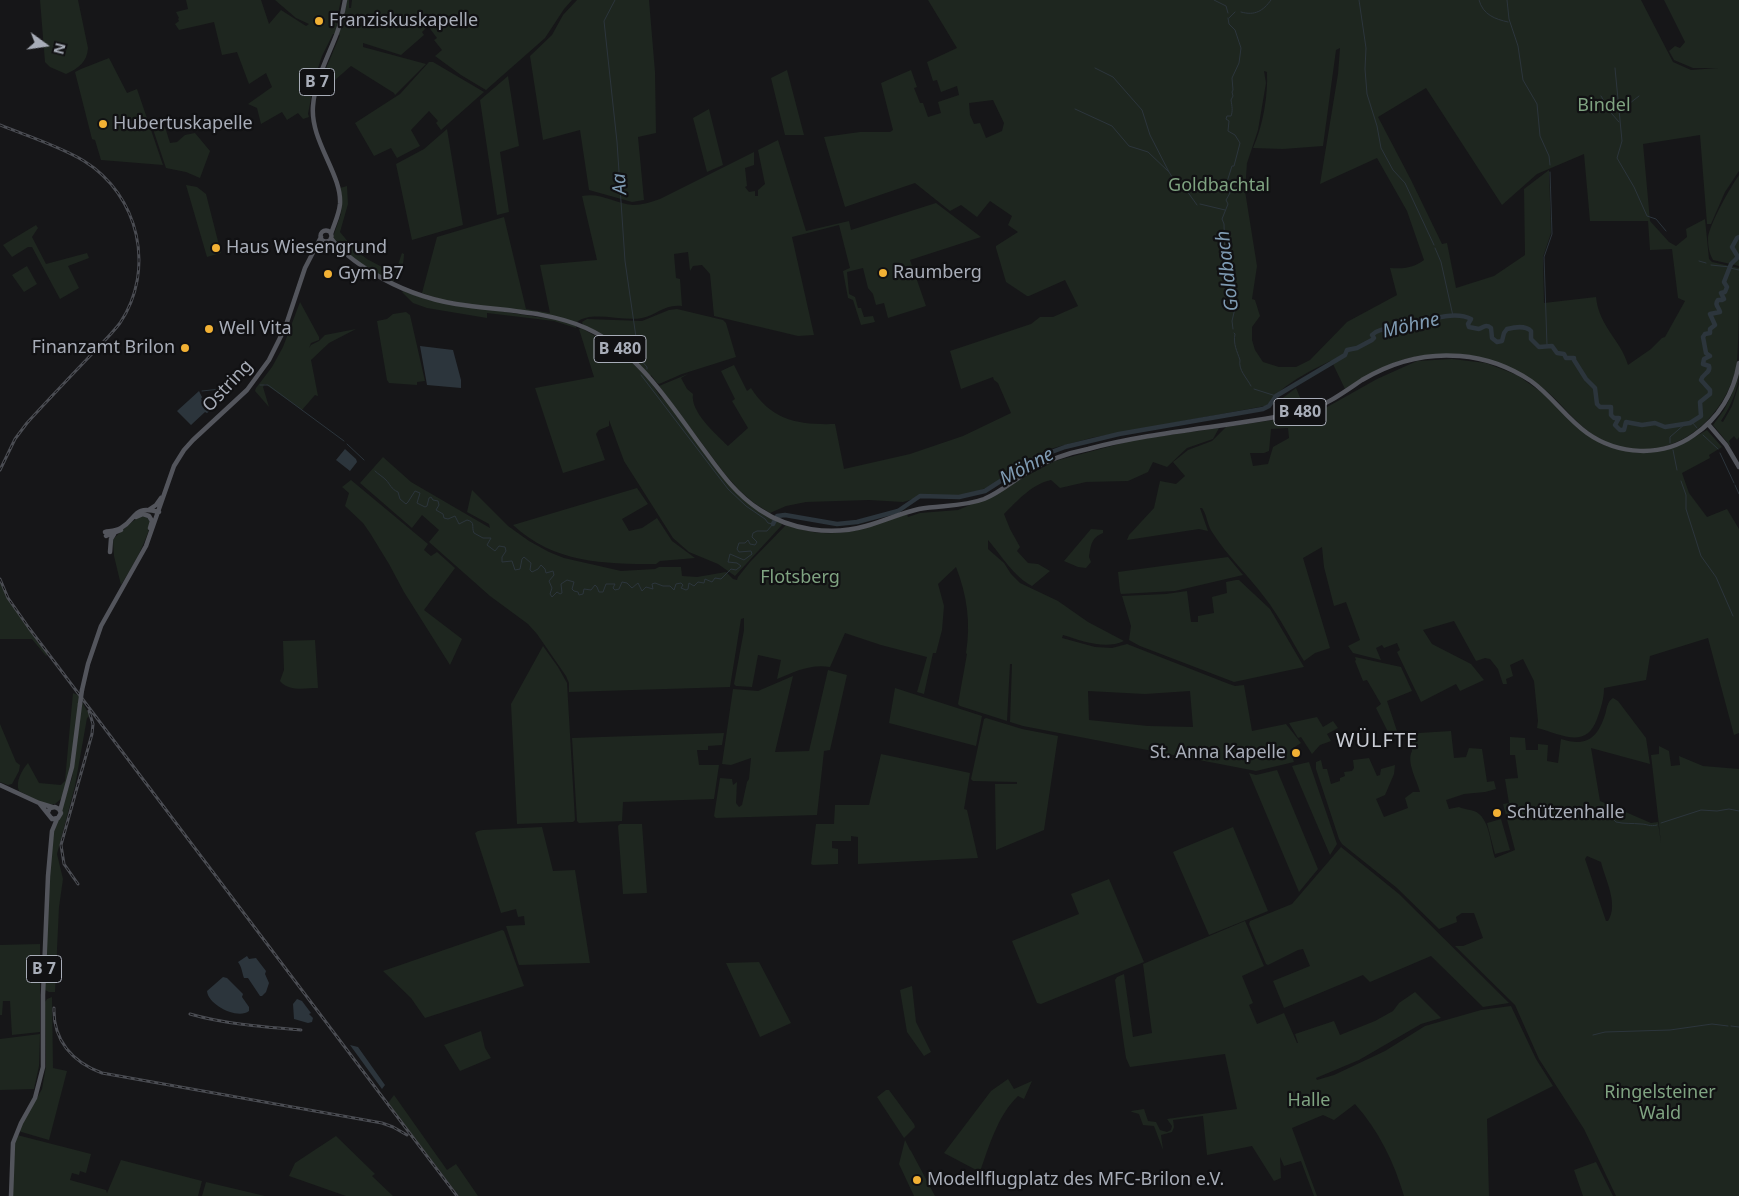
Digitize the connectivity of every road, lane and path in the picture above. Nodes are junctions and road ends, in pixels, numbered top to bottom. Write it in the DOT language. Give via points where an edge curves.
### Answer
graph roads {
  1 [pos="345,0"];
  2 [pos="320,237"];
  3 [pos="329,237"];
  4 [pos="339,248"];
  5 [pos="316,250"];
  6 [pos="309,259"];
  7 [pos="1739,363"];
  8 [pos="1708,424"];
  9 [pos="1739,468"];
  10 [pos="164,494"];
  11 [pos="150,509"];
  12 [pos="158,514"];
  13 [pos="136,517"];
  14 [pos="115,534"];
  15 [pos="149,539"];
  16 [pos="110,552"];
  17 [pos="0,785"];
  18 [pos="63,800"];
  19 [pos="40,803"];
  20 [pos="53,807"];
  21 [pos="60,811"];
  22 [pos="48,812"];
  23 [pos="50,818"];
  24 [pos="57,819"];
  25 [pos="52,831"];
  26 [pos="11,1196"];
  1 -- 3 [label="main road, B 7" via="312,108 318,136 338,188 340,206"];
  2 -- 3 [label="main road"];
  2 -- 3 [label="main road, B 7" via="322,232"];
  2 -- 6 [label="main road, B 7"];
  3 -- 4 [label="main road, B 480"];
  3 -- 5 [label="main road, B 7"];
  4 -- 5 [label="main road" via="328,246"];
  4 -- 8 [label="main road, B 480" via="370,272 397,286 444,302 555,318 587,329 610,342 635,361 653,382 745,500 778,520 807,528 843,530 918,509 967,504 992,495 1040,465 1070,454 1133,439 1306,411 1328,402 1387,367 1428,356 1474,358 1518,373 1541,389 1586,432 1619,448 1643,451 1672,446"];
  5 -- 6 [label="main road, B 7"];
  6 -- 10 [label="main road, Ostring / B 7" via="285,328 269,360 243,395 184,450 171,472"];
  7 -- 8 [label="main road" via="1731,392"];
  8 -- 9 [label="main road" via="1726,445"];
  10 -- 11 [label="main road, B 7"];
  10 -- 12 [label="main road, B 7"];
  11 -- 12 [label="main road"];
  11 -- 14 [label="main road, B 7" via="137,512 121,528 105,534"];
  12 -- 13 [label="main road" via="143,512"];
  12 -- 15 [label="main road, B 7"];
  13 -- 14 [label="main road, B 7"];
  13 -- 15 [label="main road" via="144,514 151,518"];
  14 -- 16 [label="main road"];
  15 -- 18 [label="main road, B 7, bridge" via="116,597 93,647 82,690 71,774"];
  17 -- 19 [label="main road"];
  18 -- 20 [label="main road"];
  18 -- 21 [label="main road, B 7"];
  19 -- 20 [label="main road"];
  19 -- 22 [label="main road"];
  20 -- 21 [label="main road"];
  20 -- 22 [label="main road"];
  21 -- 24 [label="main road, B 7"];
  22 -- 23 [label="main road, B 7"];
  23 -- 24 [label="main road"];
  23 -- 25 [label="main road, B 7"];
  24 -- 25 [label="main road, B 7"];
  25 -- 26 [label="main road, B 7" via="43,995 43,1067 35,1098 13,1143"];
}
